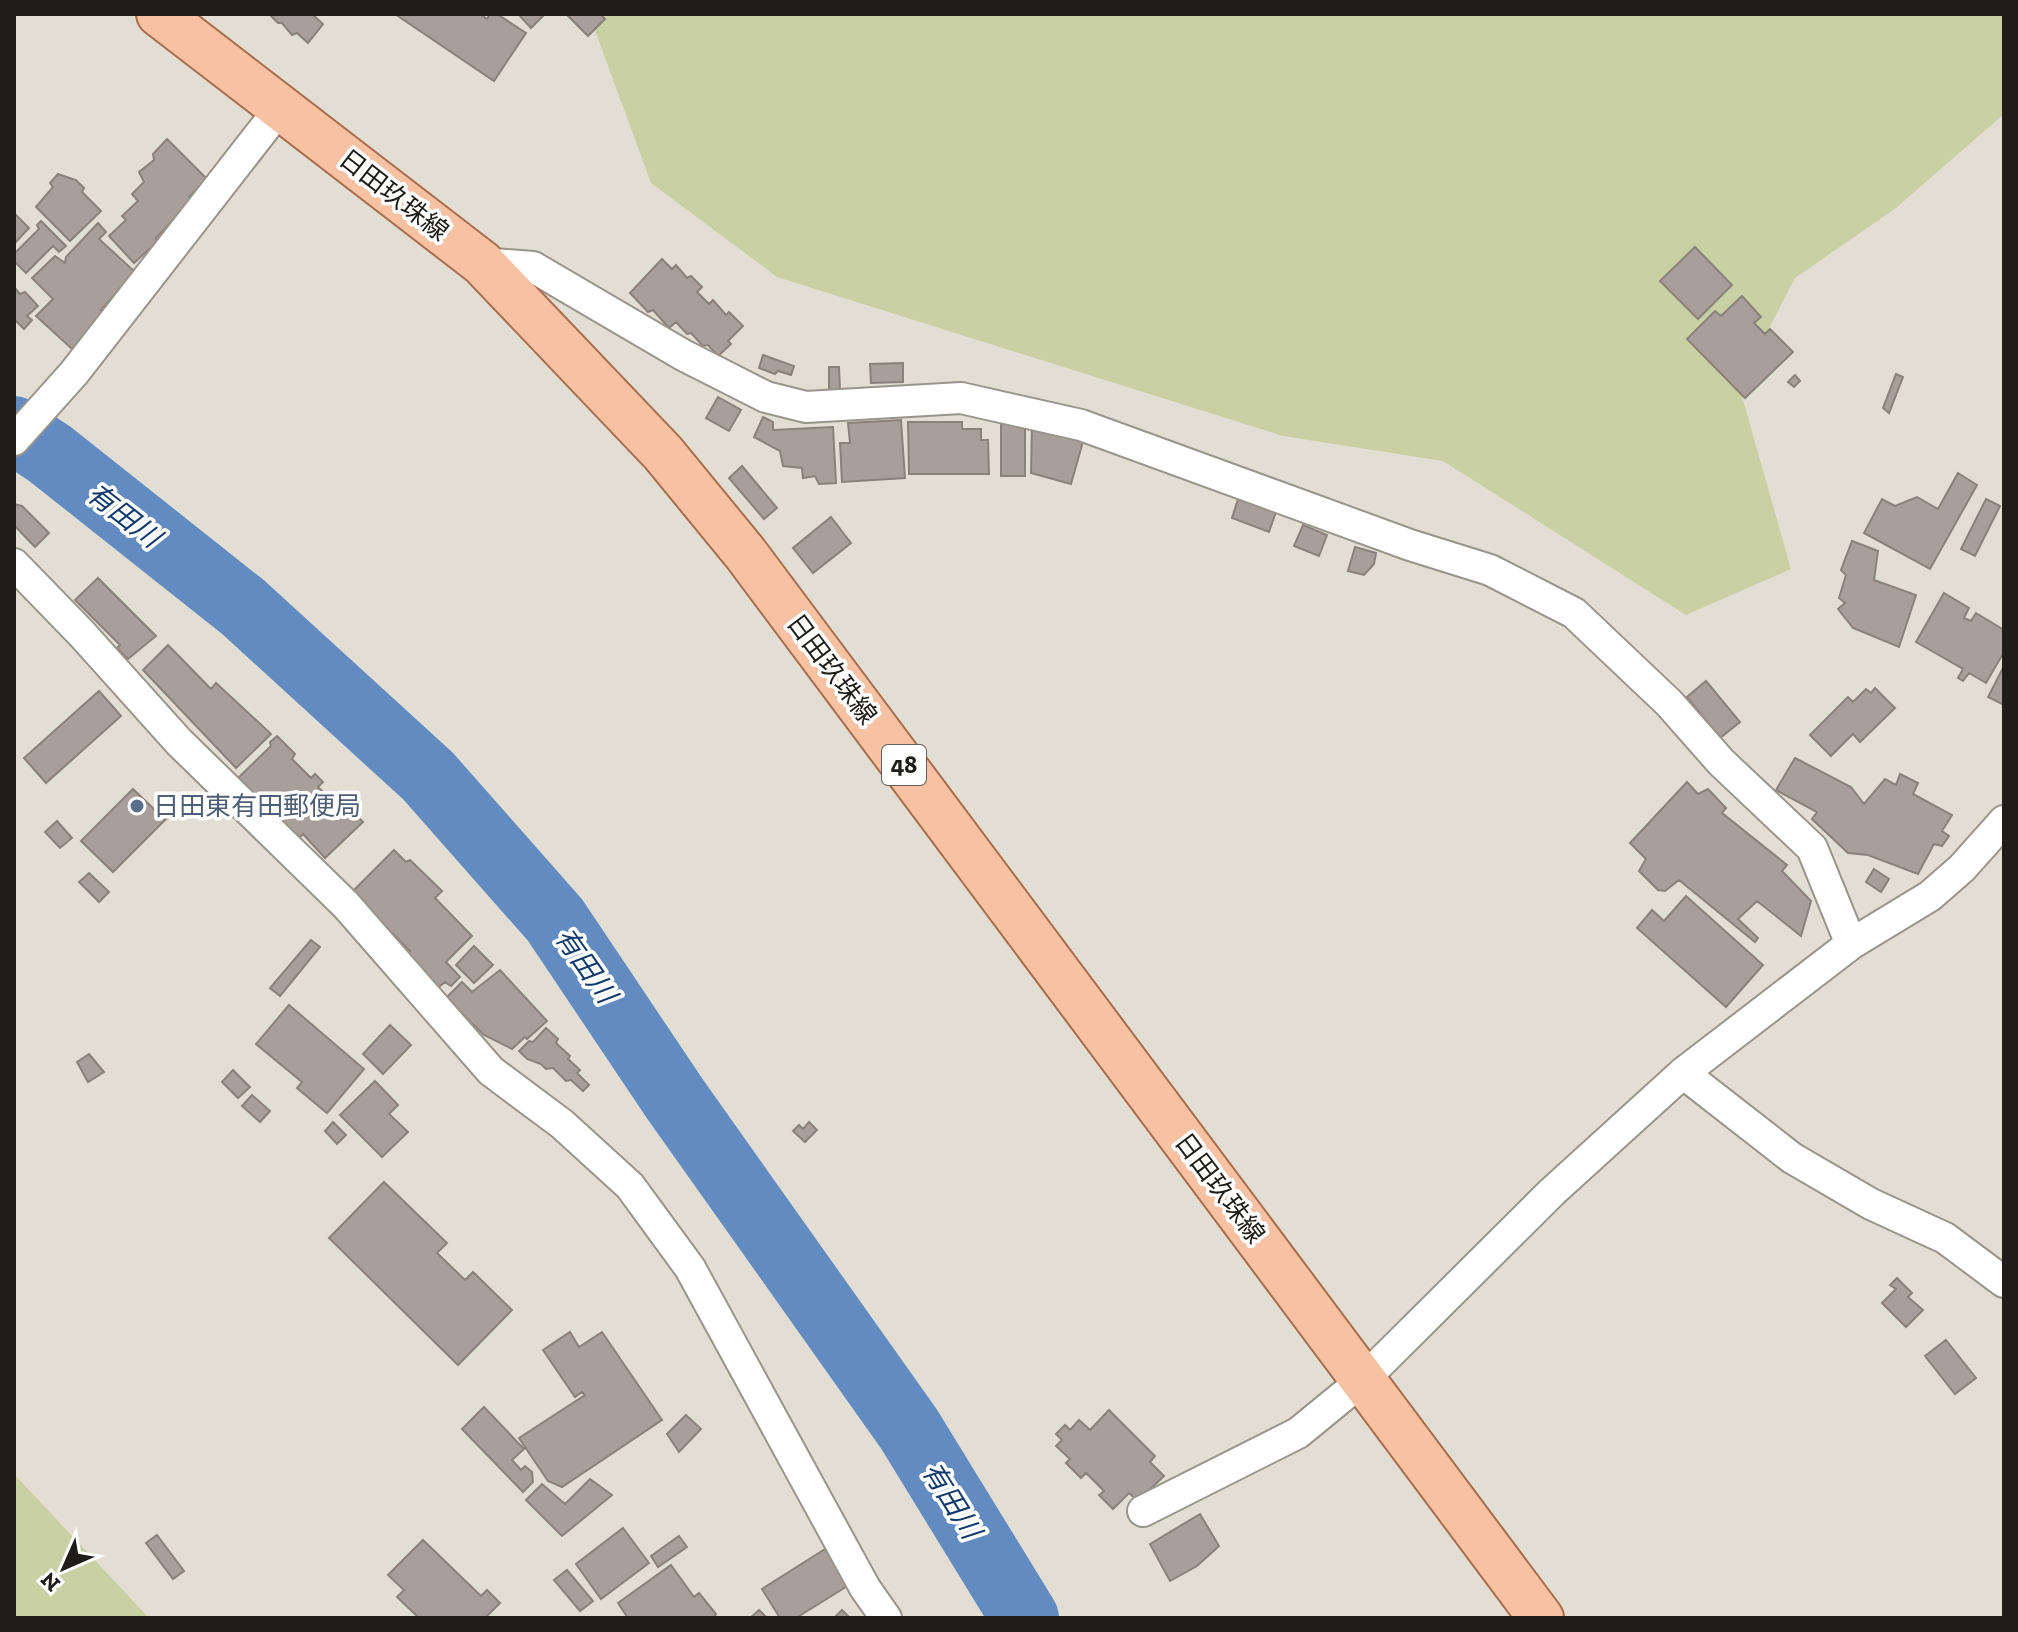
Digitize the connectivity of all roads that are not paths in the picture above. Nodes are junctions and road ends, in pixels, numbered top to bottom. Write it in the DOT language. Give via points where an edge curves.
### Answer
graph roads {
  1 [pos="159,14"];
  2 [pos="281,107"];
  3 [pos="482,263"];
  4 [pos="14,440"];
  5 [pos="14,564"];
  6 [pos="2004,821"];
  7 [pos="1851,944"];
  8 [pos="1683,1073"];
  9 [pos="2004,1282"];
  10 [pos="1364,1379"];
  11 [pos="1143,1511"];
  12 [pos="886,1618"];
  13 [pos="1541,1618"];
  1 -- 2 [label="main road, 日田玖珠線 / 48"];
  2 -- 3 [label="main road, 日田玖珠線 / 48"];
  2 -- 4 [label="street" via="74,373"];
  3 -- 7 [label="street" via="533,267 766,397 806,407 961,398 1081,425 1490,570 1574,613 1812,848"];
  3 -- 10 [label="main road, 日田玖珠線 / 48" via="663,453 745,553"];
  5 -- 12 [label="street" via="179,742 346,905 491,1071 562,1124 630,1186 690,1268"];
  6 -- 7 [label="street" via="1930,896"];
  7 -- 8 [label="street"];
  8 -- 9 [label="street" via="1792,1158 1871,1204 1945,1238"];
  8 -- 10 [label="street" via="1552,1192"];
  10 -- 11 [label="street" via="1298,1433"];
  10 -- 13 [label="main road, 日田玖珠線 / 48"];
}
